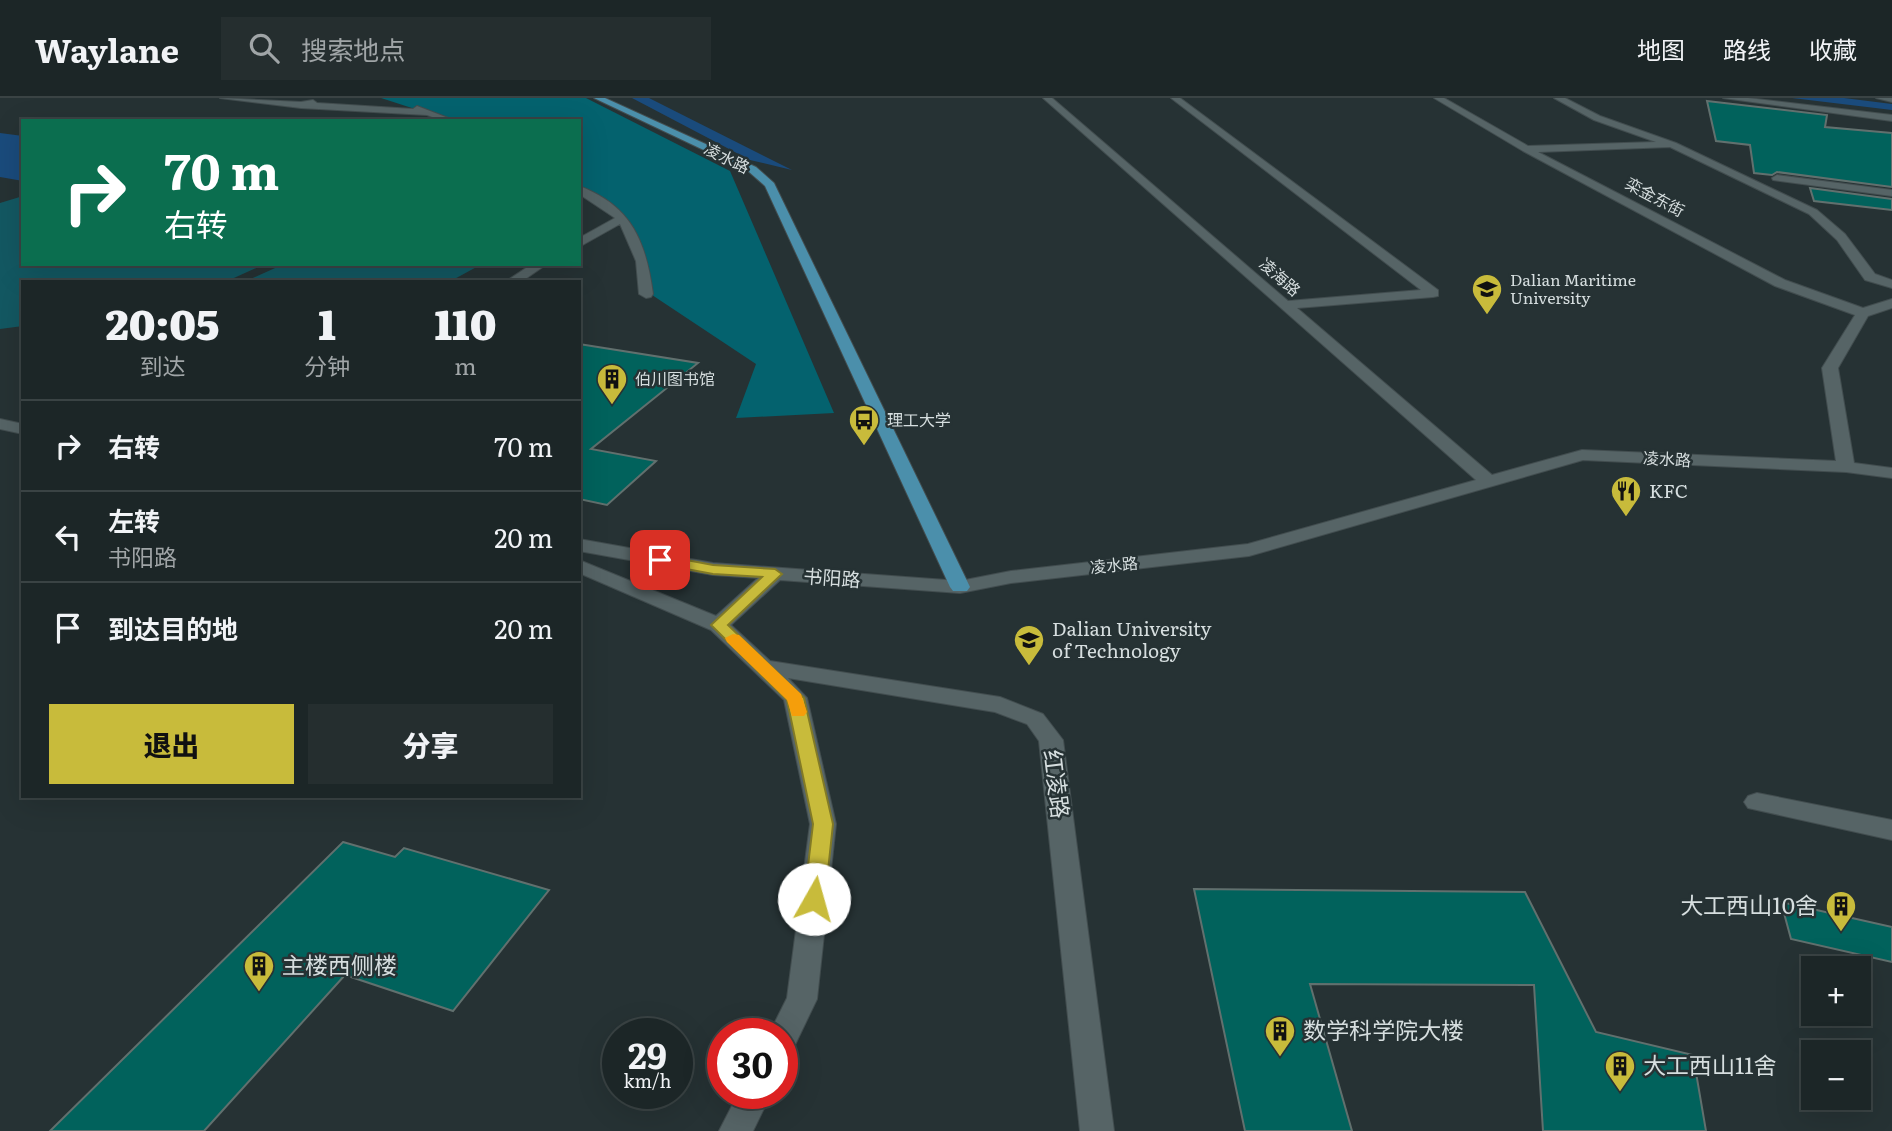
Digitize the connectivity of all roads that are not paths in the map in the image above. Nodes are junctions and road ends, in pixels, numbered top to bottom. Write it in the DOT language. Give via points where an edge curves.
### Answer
graph roads {
  1 [pos="224,98"];
  2 [pos="342,98"];
  3 [pos="381,98"];
  4 [pos="598,98"];
  5 [pos="1047,98"];
  6 [pos="1175,98"];
  7 [pos="1438,98"];
  8 [pos="1558,98"];
  9 [pos="1727,98"];
  10 [pos="1881,98"];
  11 [pos="1892,99"];
  12 [pos="301,105"];
  13 [pos="430,113"];
  14 [pos="1892,118"];
  15 [pos="446,119"];
  16 [pos="1673,145"];
  17 [pos="1525,149"];
  18 [pos="1777,178"];
  19 [pos="581,190"];
  20 [pos="1892,193"];
  21 [pos="623,218"];
  22 [pos="581,242"];
  23 [pos="538,266"];
  24 [pos="514,280"];
  25 [pos="1892,284"];
  26 [pos="646,294"];
  27 [pos="1892,303"];
  28 [pos="1286,305"];
  29 [pos="1863,313"];
  30 [pos="0,424"];
  31 [pos="21,429"];
  32 [pos="1846,467"];
  33 [pos="1892,473"];
  34 [pos="1489,482"];
  35 [pos="581,545"];
  36 [pos="581,567"];
  37 [pos="775,574"];
  38 [pos="960,587"];
  39 [pos="719,625"];
  40 [pos="762,667"];
  41 [pos="1757,802"];
  42 [pos="1892,830"];
  43 [pos="792,1018"];
  44 [pos="747,1109"];
  45 [pos="736,1131"];
  46 [pos="1097,1131"];
  1 -- 12 [label="street"];
  2 -- 12 [label="street"];
  3 -- 13 [label="street"];
  4 -- 38 [label="main road, 凌水路" via="752,169 770,185"];
  5 -- 28 [label="street, 凌海路"];
  6 -- 28 [label="street" via="1433,293"];
  7 -- 17 [label="street, 栾金东街"];
  8 -- 16 [label="street" via="1597,118"];
  9 -- 14 [label="street"];
  10 -- 11 [label="street"];
  12 -- 13 [label="street"];
  13 -- 15 [label="street"];
  16 -- 17 [label="street"];
  16 -- 25 [label="street" via="1812,212 1841,237 1870,277"];
  17 -- 29 [label="street, 栾金东街" via="1780,283"];
  18 -- 20 [label="street"];
  19 -- 21 [label="street"];
  21 -- 22 [label="street"];
  21 -- 26 [label="street" via="642,261"];
  23 -- 24 [label="street"];
  27 -- 29 [label="street"];
  28 -- 34 [label="street, 凌海路"];
  29 -- 32 [label="street" via="1829,368"];
  30 -- 31 [label="street"];
  32 -- 33 [label="street, 凌水路"];
  32 -- 34 [label="street, 凌水路" via="1582,455"];
  34 -- 38 [label="street, 凌水路" via="1249,550"];
  35 -- 37 [label="street, 书阳路" via="713,569"];
  36 -- 39 [label="street"];
  37 -- 38 [label="street, 书阳路"];
  37 -- 39 [label="street"];
  39 -- 40 [label="street"];
  40 -- 43 [label="street" via="795,698 823,824 802,999"];
  40 -- 46 [label="street, 红凌路" via="1000,705 1035,719 1051,740"];
  41 -- 42 [label="street"];
  44 -- 45 [label="street"];
}
